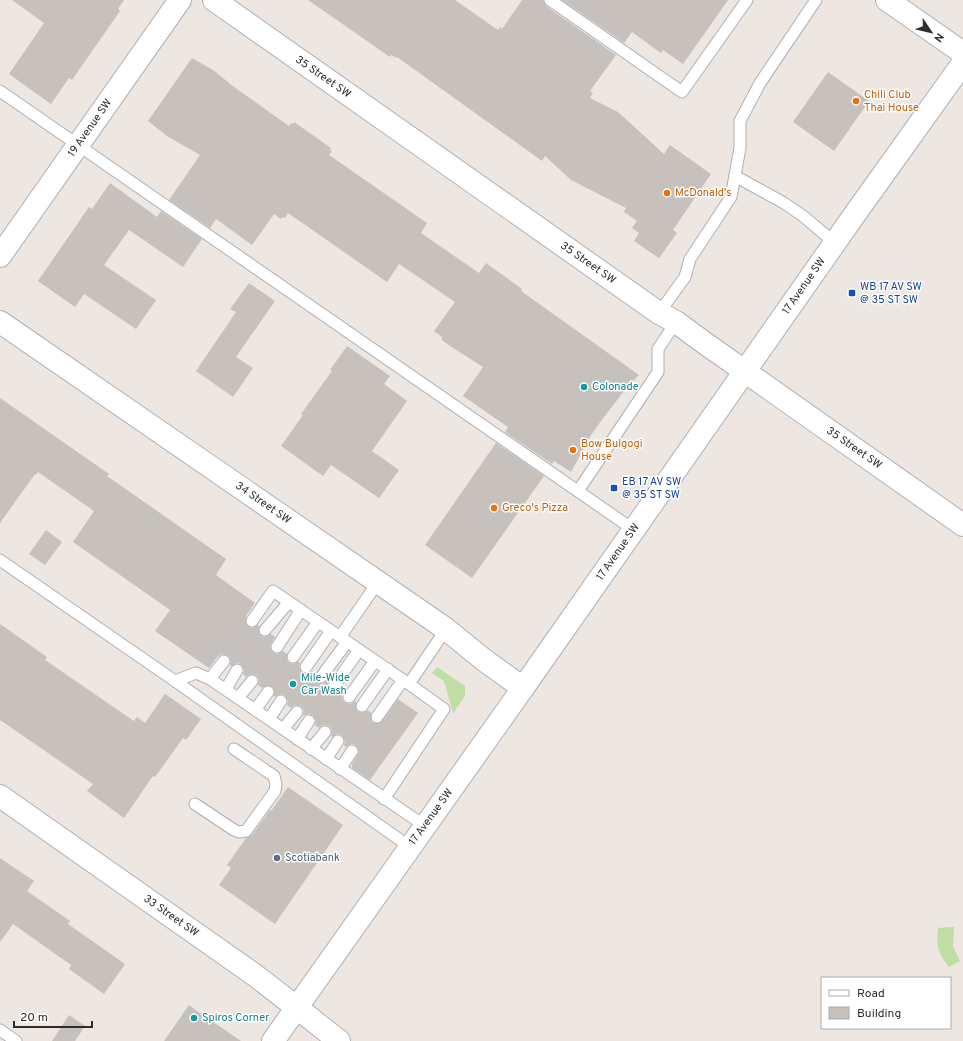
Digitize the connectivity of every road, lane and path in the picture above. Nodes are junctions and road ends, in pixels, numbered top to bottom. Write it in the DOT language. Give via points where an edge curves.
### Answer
graph roads {
  1 [pos="180,0"];
  2 [pos="214,0"];
  3 [pos="550,0"];
  4 [pos="747,0"];
  5 [pos="816,0"];
  6 [pos="887,0"];
  7 [pos="963,53"];
  8 [pos="963,63"];
  9 [pos="0,91"];
  10 [pos="79,145"];
  11 [pos="735,176"];
  12 [pos="835,243"];
  13 [pos="0,256"];
  14 [pos="667,317"];
  15 [pos="0,322"];
  16 [pos="744,372"];
  17 [pos="578,491"];
  18 [pos="963,525"];
  19 [pos="634,530"];
  20 [pos="0,560"];
  21 [pos="378,582"];
  22 [pos="289,602"];
  23 [pos="301,610"];
  24 [pos="252,620"];
  25 [pos="318,622"];
  26 [pos="446,629"];
  27 [pos="265,630"];
  28 [pos="339,637"];
  29 [pos="277,646"];
  30 [pos="359,650"];
  31 [pos="293,657"];
  32 [pos="224,661"];
  33 [pos="375,661"];
  34 [pos="306,667"];
  35 [pos="237,670"];
  36 [pos="388,670"];
  37 [pos="321,677"];
  38 [pos="210,679"];
  39 [pos="175,681"];
  40 [pos="252,681"];
  41 [pos="406,682"];
  42 [pos="334,686"];
  43 [pos="523,688"];
  44 [pos="226,689"];
  45 [pos="268,692"];
  46 [pos="349,697"];
  47 [pos="238,698"];
  48 [pos="281,701"];
  49 [pos="362,706"];
  50 [pos="255,710"];
  51 [pos="297,712"];
  52 [pos="376,717"];
  53 [pos="269,720"];
  54 [pos="310,721"];
  55 [pos="283,729"];
  56 [pos="325,732"];
  57 [pos="297,739"];
  58 [pos="338,741"];
  59 [pos="234,749"];
  60 [pos="312,749"];
  61 [pos="352,751"];
  62 [pos="326,759"];
  63 [pos="340,769"];
  64 [pos="0,796"];
  65 [pos="384,799"];
  66 [pos="195,804"];
  67 [pos="425,826"];
  68 [pos="410,847"];
  69 [pos="296,1007"];
  70 [pos="0,1030"];
  71 [pos="16,1041"];
  72 [pos="273,1041"];
  73 [pos="339,1041"];
  1 -- 10 [label="street, 19 Avenue SW"];
  2 -- 14 [label="street, 35 Street SW"];
  3 -- 4 [label="lane" via="682,92"];
  5 -- 11 [label="lane" via="760,83 740,121 740,148"];
  6 -- 7 [label="street"];
  8 -- 12 [label="street, 17 Avenue SW"];
  9 -- 10 [label="lane"];
  10 -- 13 [label="street, 19 Avenue SW"];
  10 -- 17 [label="lane"];
  11 -- 12 [label="lane" via="784,203"];
  11 -- 14 [label="lane" via="731,197 690,259"];
  12 -- 16 [label="street, 17 Avenue SW"];
  14 -- 16 [label="street, 35 Street SW"];
  14 -- 17 [label="lane" via="658,349 658,372"];
  15 -- 21 [label="street, 34 Street SW"];
  16 -- 18 [label="street, 35 Street SW"];
  16 -- 19 [label="street, 17 Avenue SW"];
  17 -- 19 [label="lane"];
  19 -- 43 [label="street, 17 Avenue SW"];
  20 -- 39 [label="lane"];
  21 -- 26 [label="street, 34 Street SW"];
  21 -- 28 [label="lane"];
  22 -- 23 [label="lane"];
  22 -- 24 [label="lane" via="273,591"];
  22 -- 27 [label="lane"];
  23 -- 25 [label="lane"];
  23 -- 29 [label="lane"];
  25 -- 28 [label="lane"];
  25 -- 31 [label="lane"];
  26 -- 41 [label="lane"];
  26 -- 43 [label="street, 34 Street SW"];
  28 -- 30 [label="lane"];
  28 -- 34 [label="lane"];
  28 -- 37 [label="lane"];
  30 -- 33 [label="lane"];
  30 -- 42 [label="lane"];
  32 -- 38 [label="lane"];
  33 -- 36 [label="lane"];
  33 -- 46 [label="lane"];
  35 -- 44 [label="lane"];
  36 -- 41 [label="lane"];
  36 -- 49 [label="lane"];
  38 -- 39 [label="lane" via="196,673"];
  38 -- 44 [label="lane"];
  39 -- 68 [label="lane"];
  40 -- 47 [label="lane"];
  41 -- 52 [label="lane"];
  41 -- 65 [label="lane" via="444,709"];
  43 -- 67 [label="street, 17 Avenue SW"];
  44 -- 47 [label="lane"];
  45 -- 50 [label="lane"];
  47 -- 50 [label="lane"];
  48 -- 53 [label="lane"];
  50 -- 53 [label="lane"];
  51 -- 55 [label="lane"];
  53 -- 55 [label="lane"];
  54 -- 57 [label="lane"];
  55 -- 57 [label="lane"];
  56 -- 60 [label="lane"];
  57 -- 60 [label="lane"];
  58 -- 62 [label="lane"];
  59 -- 66 [label="lane" via="274,776 275,791 246,831 234,830"];
  60 -- 62 [label="lane"];
  61 -- 63 [label="lane"];
  62 -- 63 [label="lane"];
  63 -- 65 [label="lane"];
  64 -- 69 [label="street, 33 Street SW" via="256,976"];
  65 -- 67 [label="lane"];
  67 -- 68 [label="street, 17 Avenue SW"];
  68 -- 69 [label="street, 17 Avenue SW"];
  69 -- 72 [label="street, 17 Avenue SW"];
  69 -- 73 [label="street, 33 Street SW"];
  70 -- 71 [label="lane"];
}
